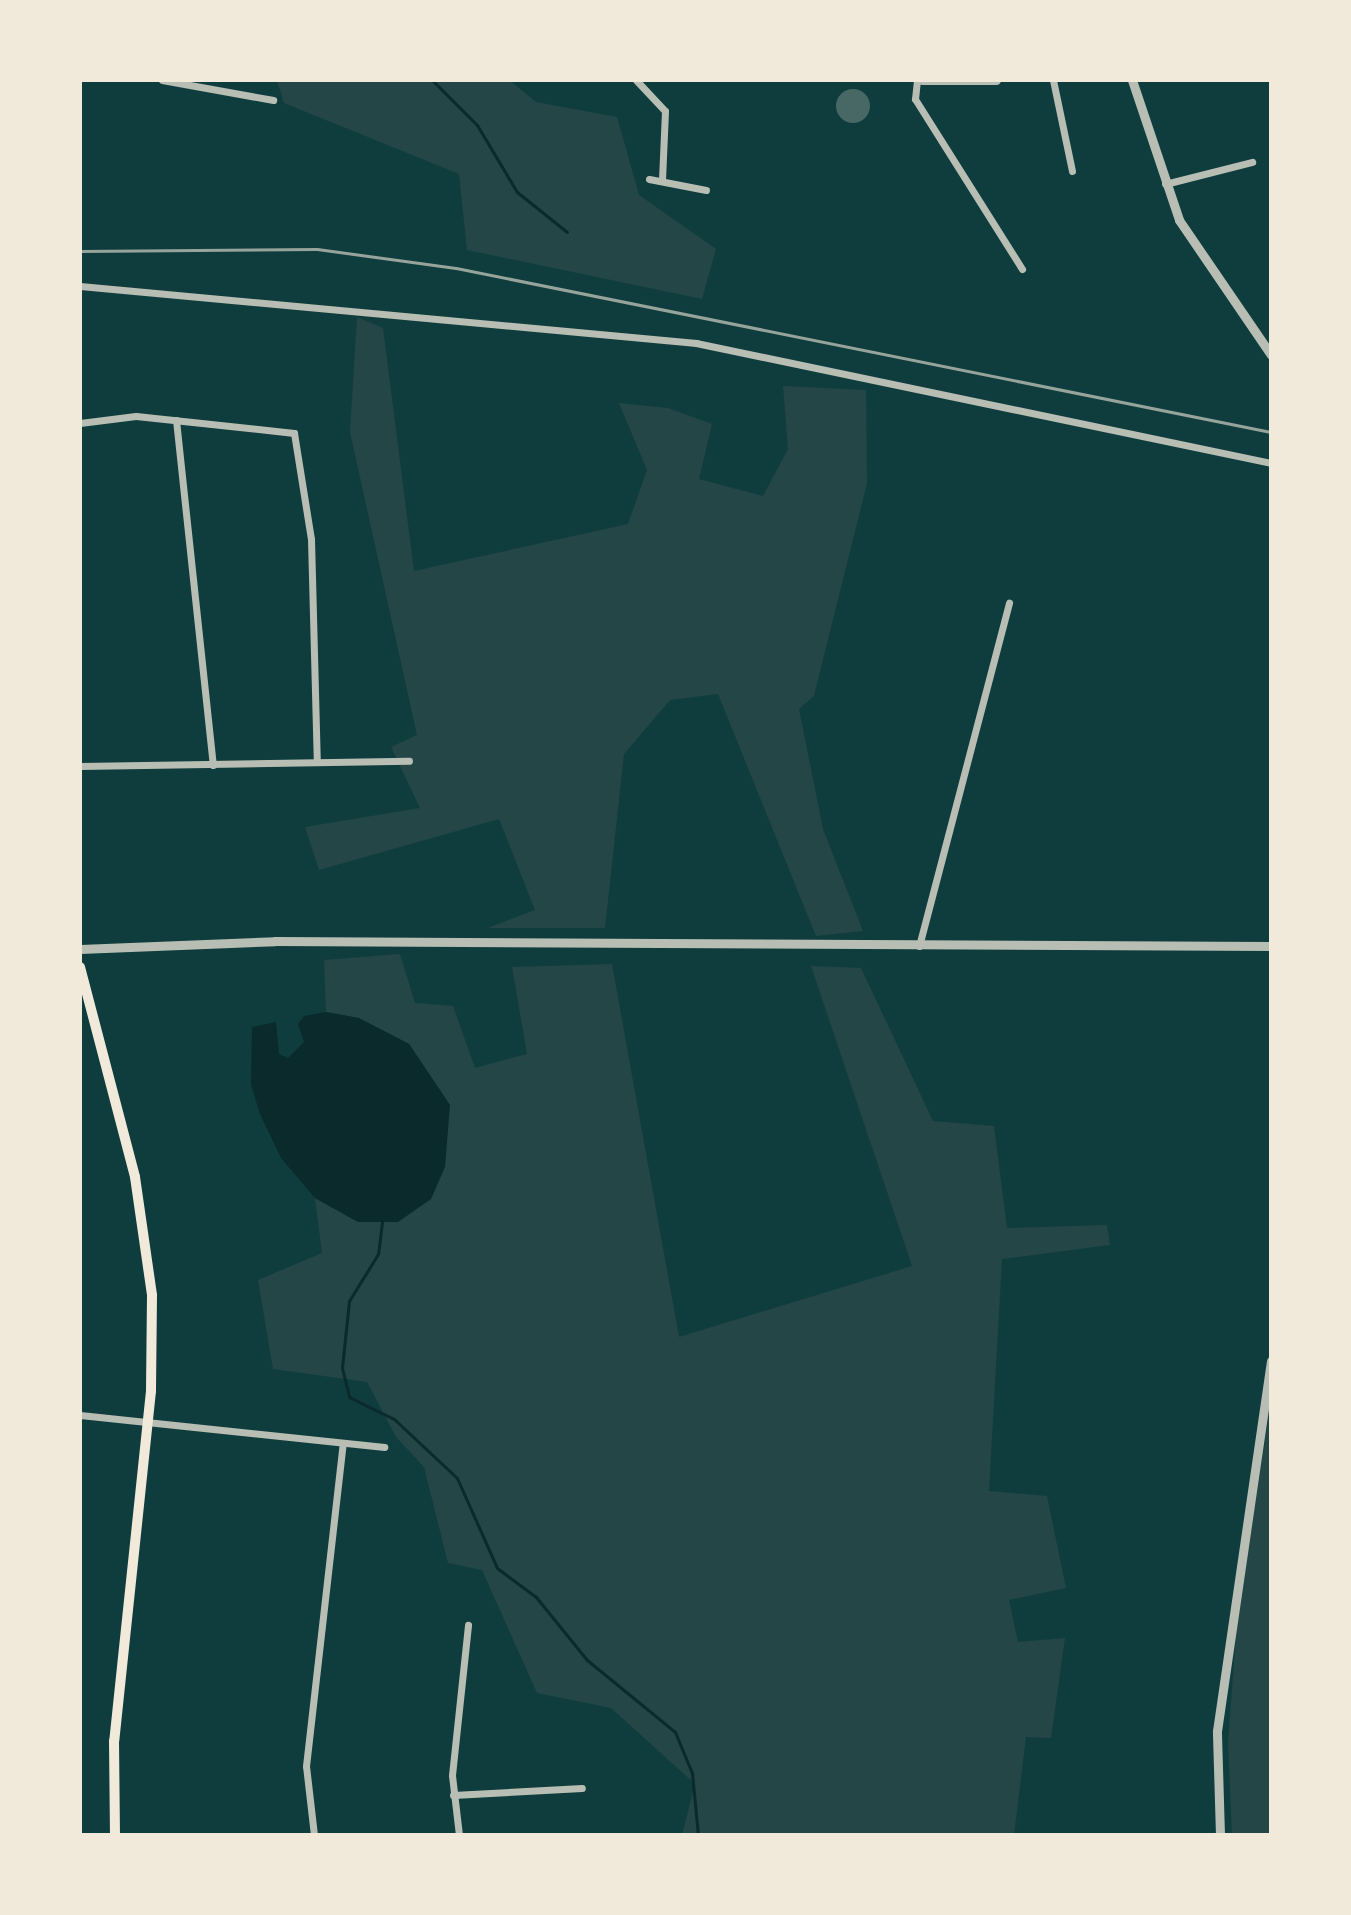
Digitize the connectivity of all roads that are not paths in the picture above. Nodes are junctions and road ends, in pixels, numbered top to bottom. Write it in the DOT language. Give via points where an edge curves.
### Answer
graph roads {
  1 [pos="636,80"];
  2 [pos="919,80"];
  3 [pos="996,80"];
  4 [pos="1053,80"];
  5 [pos="1123,80"];
  6 [pos="1132,80"];
  7 [pos="162,81"];
  8 [pos="1135,93"];
  9 [pos="273,100"];
  10 [pos="1252,162"];
  11 [pos="1072,171"];
  12 [pos="649,179"];
  13 [pos="662,179"];
  14 [pos="1163,185"];
  15 [pos="706,190"];
  16 [pos="1022,269"];
  17 [pos="80,286"];
  18 [pos="1271,355"];
  19 [pos="176,420"];
  20 [pos="80,423"];
  21 [pos="1271,463"];
  22 [pos="1009,603"];
  23 [pos="409,761"];
  24 [pos="317,762"];
  25 [pos="213,765"];
  26 [pos="80,766"];
  27 [pos="919,946"];
  28 [pos="1271,946"];
  29 [pos="80,949"];
  30 [pos="80,967"];
  31 [pos="1271,1361"];
  32 [pos="80,1415"];
  33 [pos="148,1419"];
  34 [pos="343,1443"];
  35 [pos="384,1447"];
  36 [pos="468,1625"];
  37 [pos="582,1788"];
  38 [pos="453,1795"];
  39 [pos="115,1835"];
  40 [pos="314,1835"];
  41 [pos="459,1835"];
  42 [pos="1220,1835"];
  1 -- 13 [label="street" via="665,111"];
  2 -- 3 [label="street"];
  2 -- 16 [label="street" via="915,99"];
  4 -- 11 [label="street"];
  5 -- 8 [label="street"];
  6 -- 8 [label="street"];
  7 -- 9 [label="street"];
  8 -- 14 [label="street"];
  10 -- 14 [label="street"];
  12 -- 13 [label="street"];
  13 -- 15 [label="street"];
  14 -- 18 [label="street" via="1179,220"];
  17 -- 21 [label="street" via="696,343"];
  19 -- 20 [label="street"];
  19 -- 24 [label="street" via="284,428 298,440 313,568"];
  19 -- 25 [label="street"];
  22 -- 27 [label="street"];
  23 -- 24 [label="street"];
  24 -- 25 [label="street"];
  25 -- 26 [label="street"];
  27 -- 28 [label="street"];
  27 -- 29 [label="street" via="273,941"];
  30 -- 33 [label="main road" via="127,1140 149,1261"];
  31 -- 42 [label="street" via="1217,1731"];
  32 -- 33 [label="street"];
  33 -- 34 [label="street"];
  33 -- 39 [label="main road" via="114,1741"];
  34 -- 35 [label="street"];
  34 -- 40 [label="street" via="306,1766"];
  36 -- 38 [label="street"];
  37 -- 38 [label="street"];
  38 -- 41 [label="street"];
}
